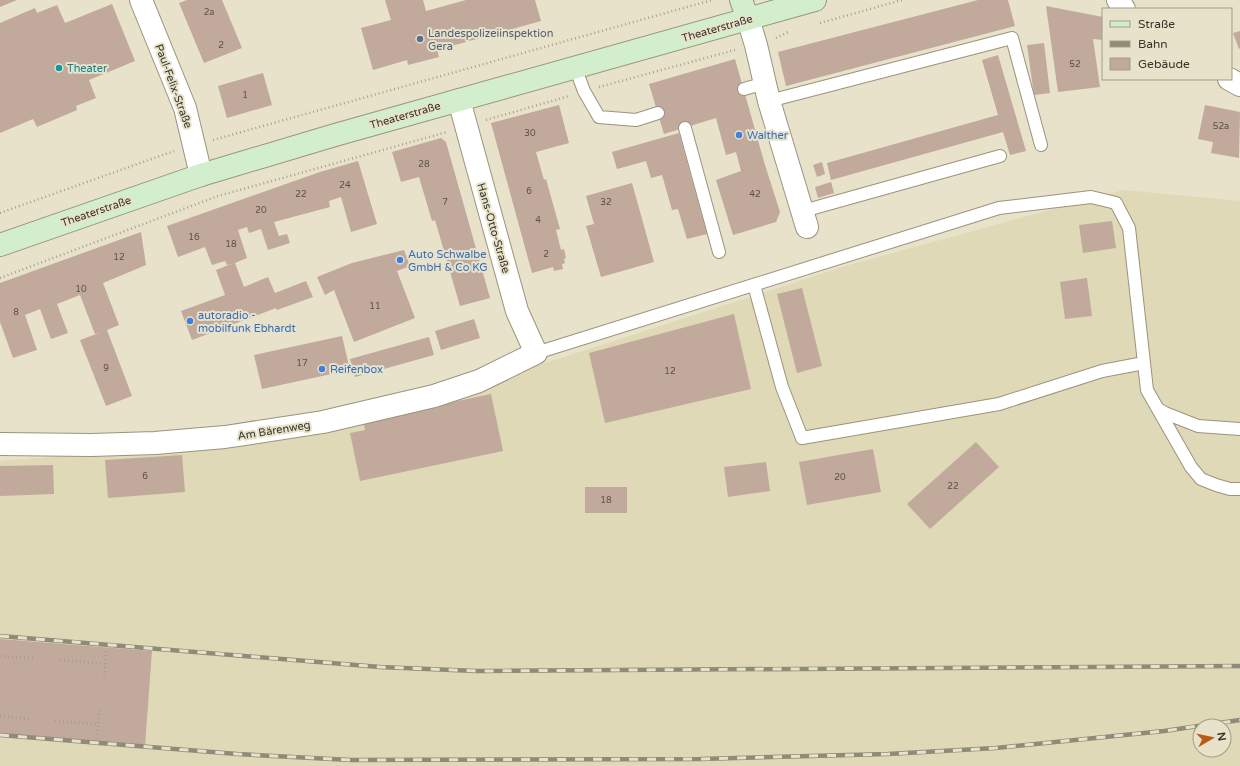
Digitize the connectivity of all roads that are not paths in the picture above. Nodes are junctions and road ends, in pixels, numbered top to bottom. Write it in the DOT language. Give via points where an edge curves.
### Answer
graph roads {
  1 [pos="141,0"];
  2 [pos="815,0"];
  3 [pos="744,10"];
  4 [pos="575,67"];
  5 [pos="744,89"];
  6 [pos="767,92"];
  7 [pos="459,100"];
  8 [pos="658,113"];
  9 [pos="685,128"];
  10 [pos="1041,145"];
  11 [pos="1000,156"];
  12 [pos="201,175"];
  13 [pos="805,219"];
  14 [pos="0,245"];
  15 [pos="719,252"];
  16 [pos="754,285"];
  17 [pos="536,353"];
  18 [pos="1144,363"];
  19 [pos="1158,408"];
  20 [pos="1240,429"];
  21 [pos="0,444"];
  22 [pos="1240,489"];
  1 -- 12 [label="street, Paul-Felix-Straße" via="185,108"];
  2 -- 3 [label="main road, Theaterstraße"];
  3 -- 4 [label="main road, Theaterstraße"];
  3 -- 6 [label="street" via="756,45"];
  4 -- 7 [label="main road, Theaterstraße"];
  4 -- 8 [label="lane" via="584,92 599,117 636,120"];
  5 -- 6 [label="lane"];
  6 -- 10 [label="lane" via="1012,38"];
  6 -- 13 [label="street"];
  7 -- 12 [label="main road, Theaterstraße"];
  7 -- 17 [label="street, Hans-Otto-Straße" via="518,311"];
  9 -- 15 [label="lane"];
  11 -- 13 [label="lane"];
  12 -- 14 [label="main road, Theaterstraße"];
  16 -- 17 [label="lane"];
  16 -- 18 [label="lane" via="782,387 802,438 999,404 1102,371"];
  16 -- 18 [label="lane" via="999,208 1091,197 1116,203 1129,228"];
  17 -- 21 [label="street, Am Bärenweg" via="479,381 434,396 301,426 225,437 155,443"];
  18 -- 19 [label="lane" via="1147,390"];
  19 -- 20 [label="lane" via="1198,426"];
  19 -- 22 [label="lane" via="1191,467 1201,479 1230,489"];
}
